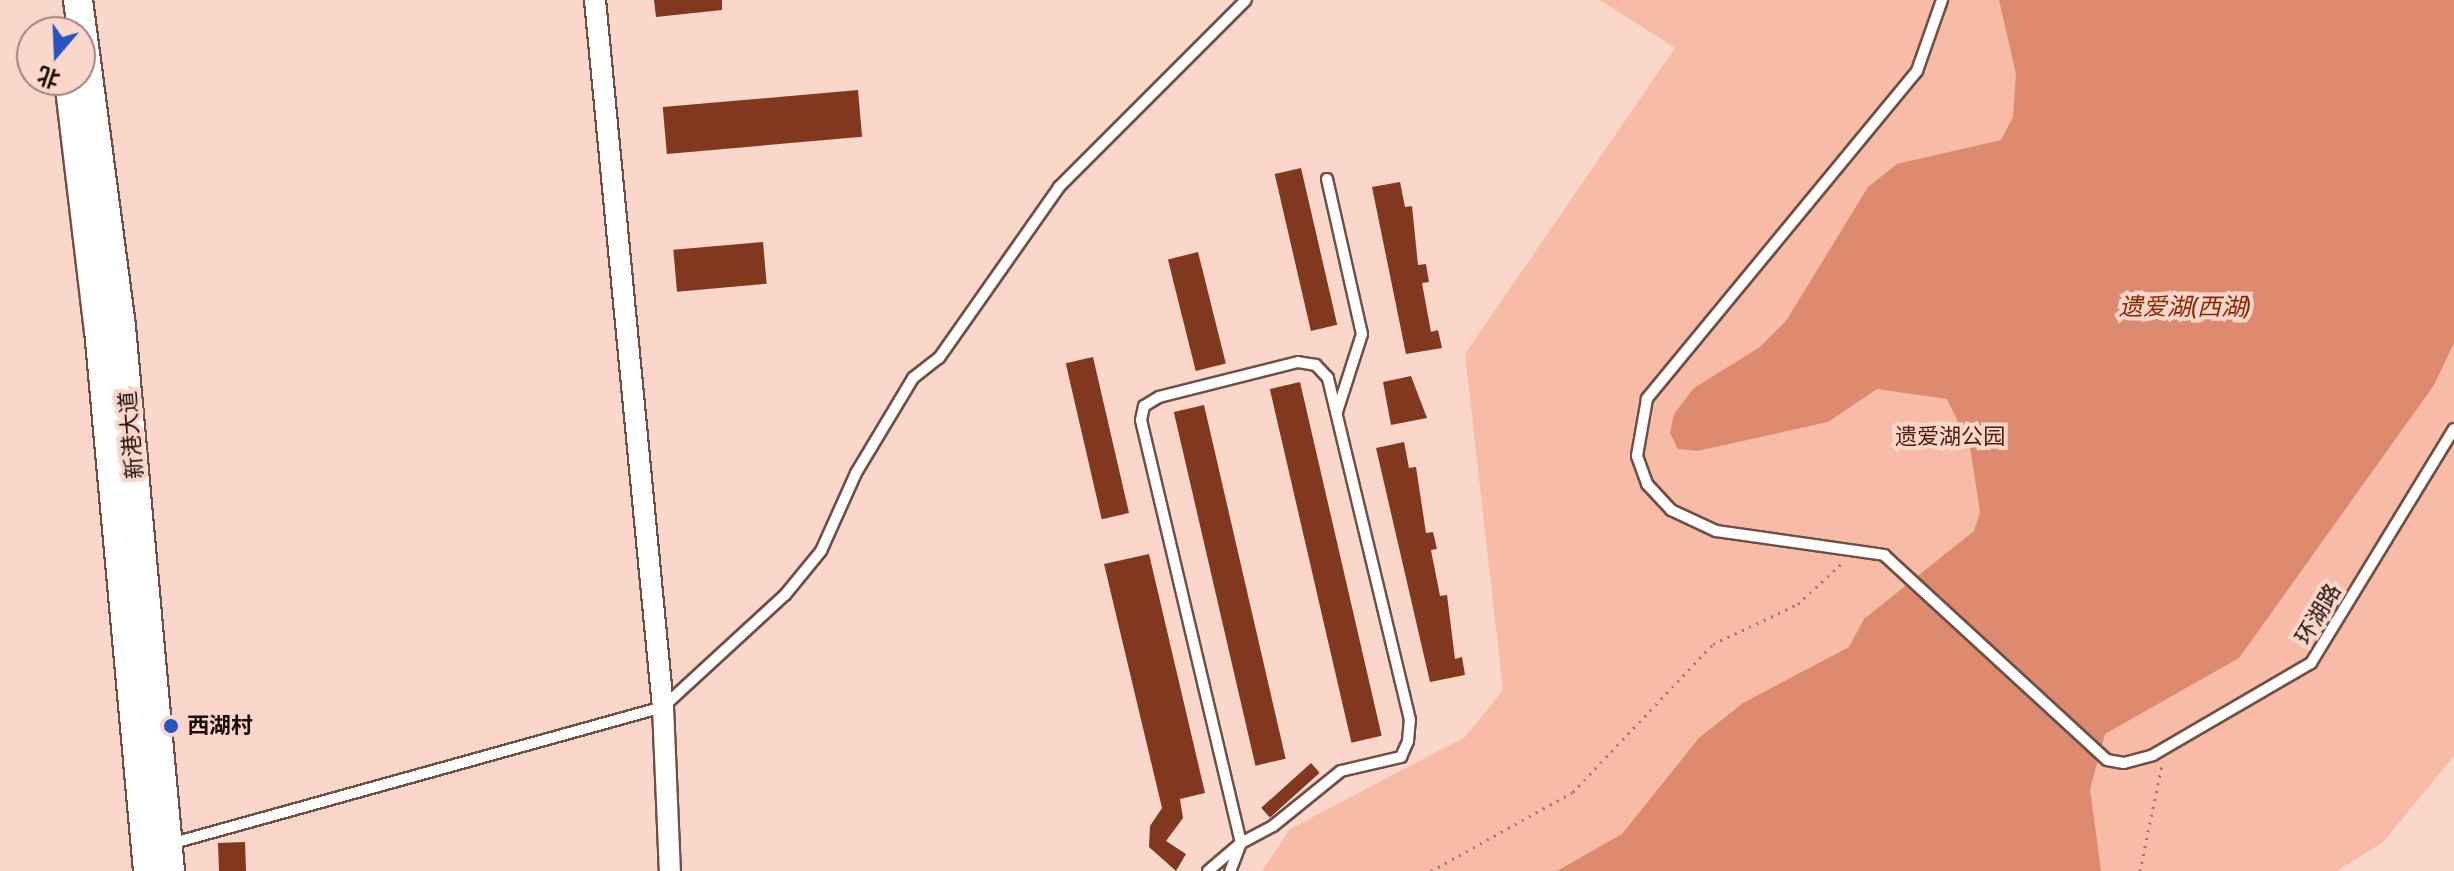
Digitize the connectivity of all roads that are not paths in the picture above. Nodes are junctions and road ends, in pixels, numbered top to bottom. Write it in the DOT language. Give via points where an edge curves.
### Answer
graph roads {
  1 [pos="78,0"];
  2 [pos="595,0"];
  3 [pos="1246,0"];
  4 [pos="1942,0"];
  5 [pos="71,96"];
  6 [pos="1327,179"];
  7 [pos="1336,414"];
  8 [pos="2454,429"];
  9 [pos="663,707"];
  10 [pos="1241,843"];
  11 [pos="169,858"];
  12 [pos="148,871"];
  13 [pos="670,871"];
  14 [pos="1208,871"];
  15 [pos="1230,871"];
  1 -- 11 [label="main road, 新港大道" via="121,327"];
  2 -- 9 [label="street"];
  3 -- 9 [label="lane" via="1059,187 939,358 913,378 856,473 821,551 785,595"];
  4 -- 8 [label="lane, 环湖路" via="1917,71 1641,413 1637,456 1647,484 1691,524 1853,547 1894,562 2107,760 2124,763 2165,748 2311,663"];
  5 -- 12 [label="main road, 新港大道" via="99,330"];
  6 -- 7 [label="lane" via="1362,334"];
  7 -- 10 [label="lane" via="1410,720 1408,741 1401,757 1341,771 1273,826"];
  7 -- 10 [label="lane" via="1328,378 1316,365 1298,362 1144,406 1141,420"];
  9 -- 11 [label="lane"];
  9 -- 13 [label="street"];
  10 -- 14 [label="lane"];
  10 -- 15 [label="lane"];
}
